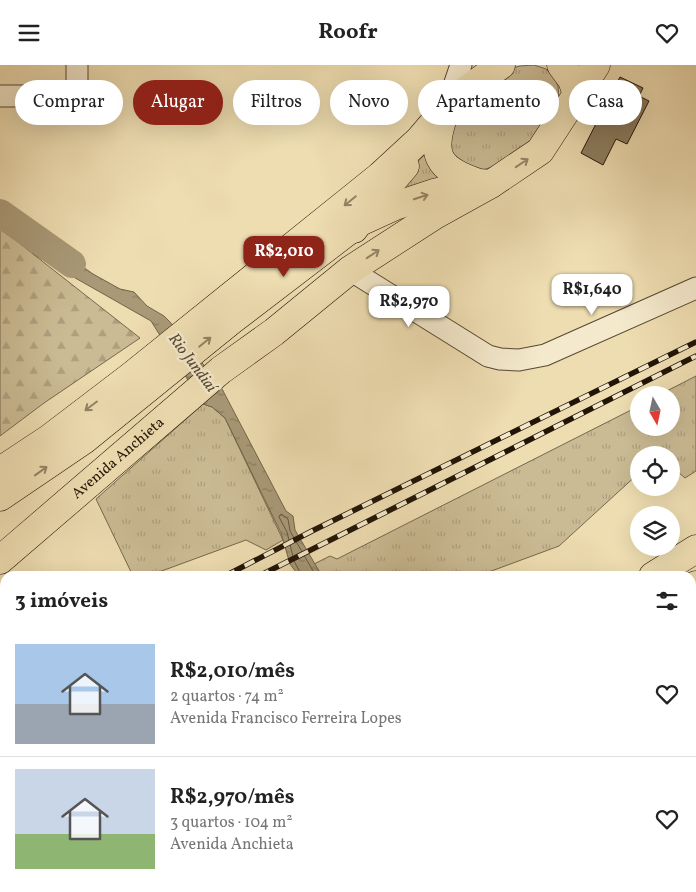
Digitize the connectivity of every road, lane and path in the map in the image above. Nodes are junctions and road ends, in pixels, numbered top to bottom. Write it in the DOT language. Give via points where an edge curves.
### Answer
graph roads {
  1 [pos="77,65"];
  2 [pos="461,65"];
  3 [pos="501,65"];
  4 [pos="561,65"];
  5 [pos="596,65"];
  6 [pos="456,80"];
  7 [pos="480,80"];
  8 [pos="572,80"];
  9 [pos="586,80"];
  10 [pos="0,96"];
  11 [pos="569,106"];
  12 [pos="431,125"];
  13 [pos="440,125"];
  14 [pos="419,140"];
  15 [pos="485,183"];
  16 [pos="360,222"];
  17 [pos="350,270"];
  18 [pos="696,288"];
  19 [pos="223,315"];
  20 [pos="229,364"];
  21 [pos="136,386"];
  22 [pos="0,471"];
  23 [pos="0,497"];
  24 [pos="696,549"];
  25 [pos="0,561"];
  26 [pos="661,571"];
  1 -- 10 [label="street" via="77,92 70,97"];
  2 -- 6 [label="street"];
  3 -- 7 [label="main road"];
  4 -- 8 [label="main road"];
  5 -- 9 [label="main road, Avenida Anchieta"];
  15 -- 11 [label="main road, Avenida Anchieta, one-way" via="540,151"];
  12 -- 14 [label="main road"];
  13 -- 15 [label="main road" via="436,145 440,159 449,170"];
  14 -- 16 [label="main road, Avenida Anchieta" via="404,168"];
  14 -- 19 [label="main road, one-way"];
  16 -- 15 [label="main road, one-way" via="395,205"];
  17 -- 15 [label="main road, Avenida Anchieta, one-way"];
  16 -- 19 [label="main road"];
  16 -- 20 [label="main road, Avenida Anchieta" via="327,265"];
  17 -- 18 [label="street" via="488,355 509,361 530,359 564,349"];
  17 -- 20 [label="main road, Avenida Anchieta" via="274,333"];
  19 -- 21 [label="main road"];
  20 -- 25 [label="main road, Avenida Anchieta"];
  21 -- 22 [label="main road, one-way"];
  23 -- 21 [label="main road, one-way" via="84,440"];
  24 -- 26 [label="main road"];
}
